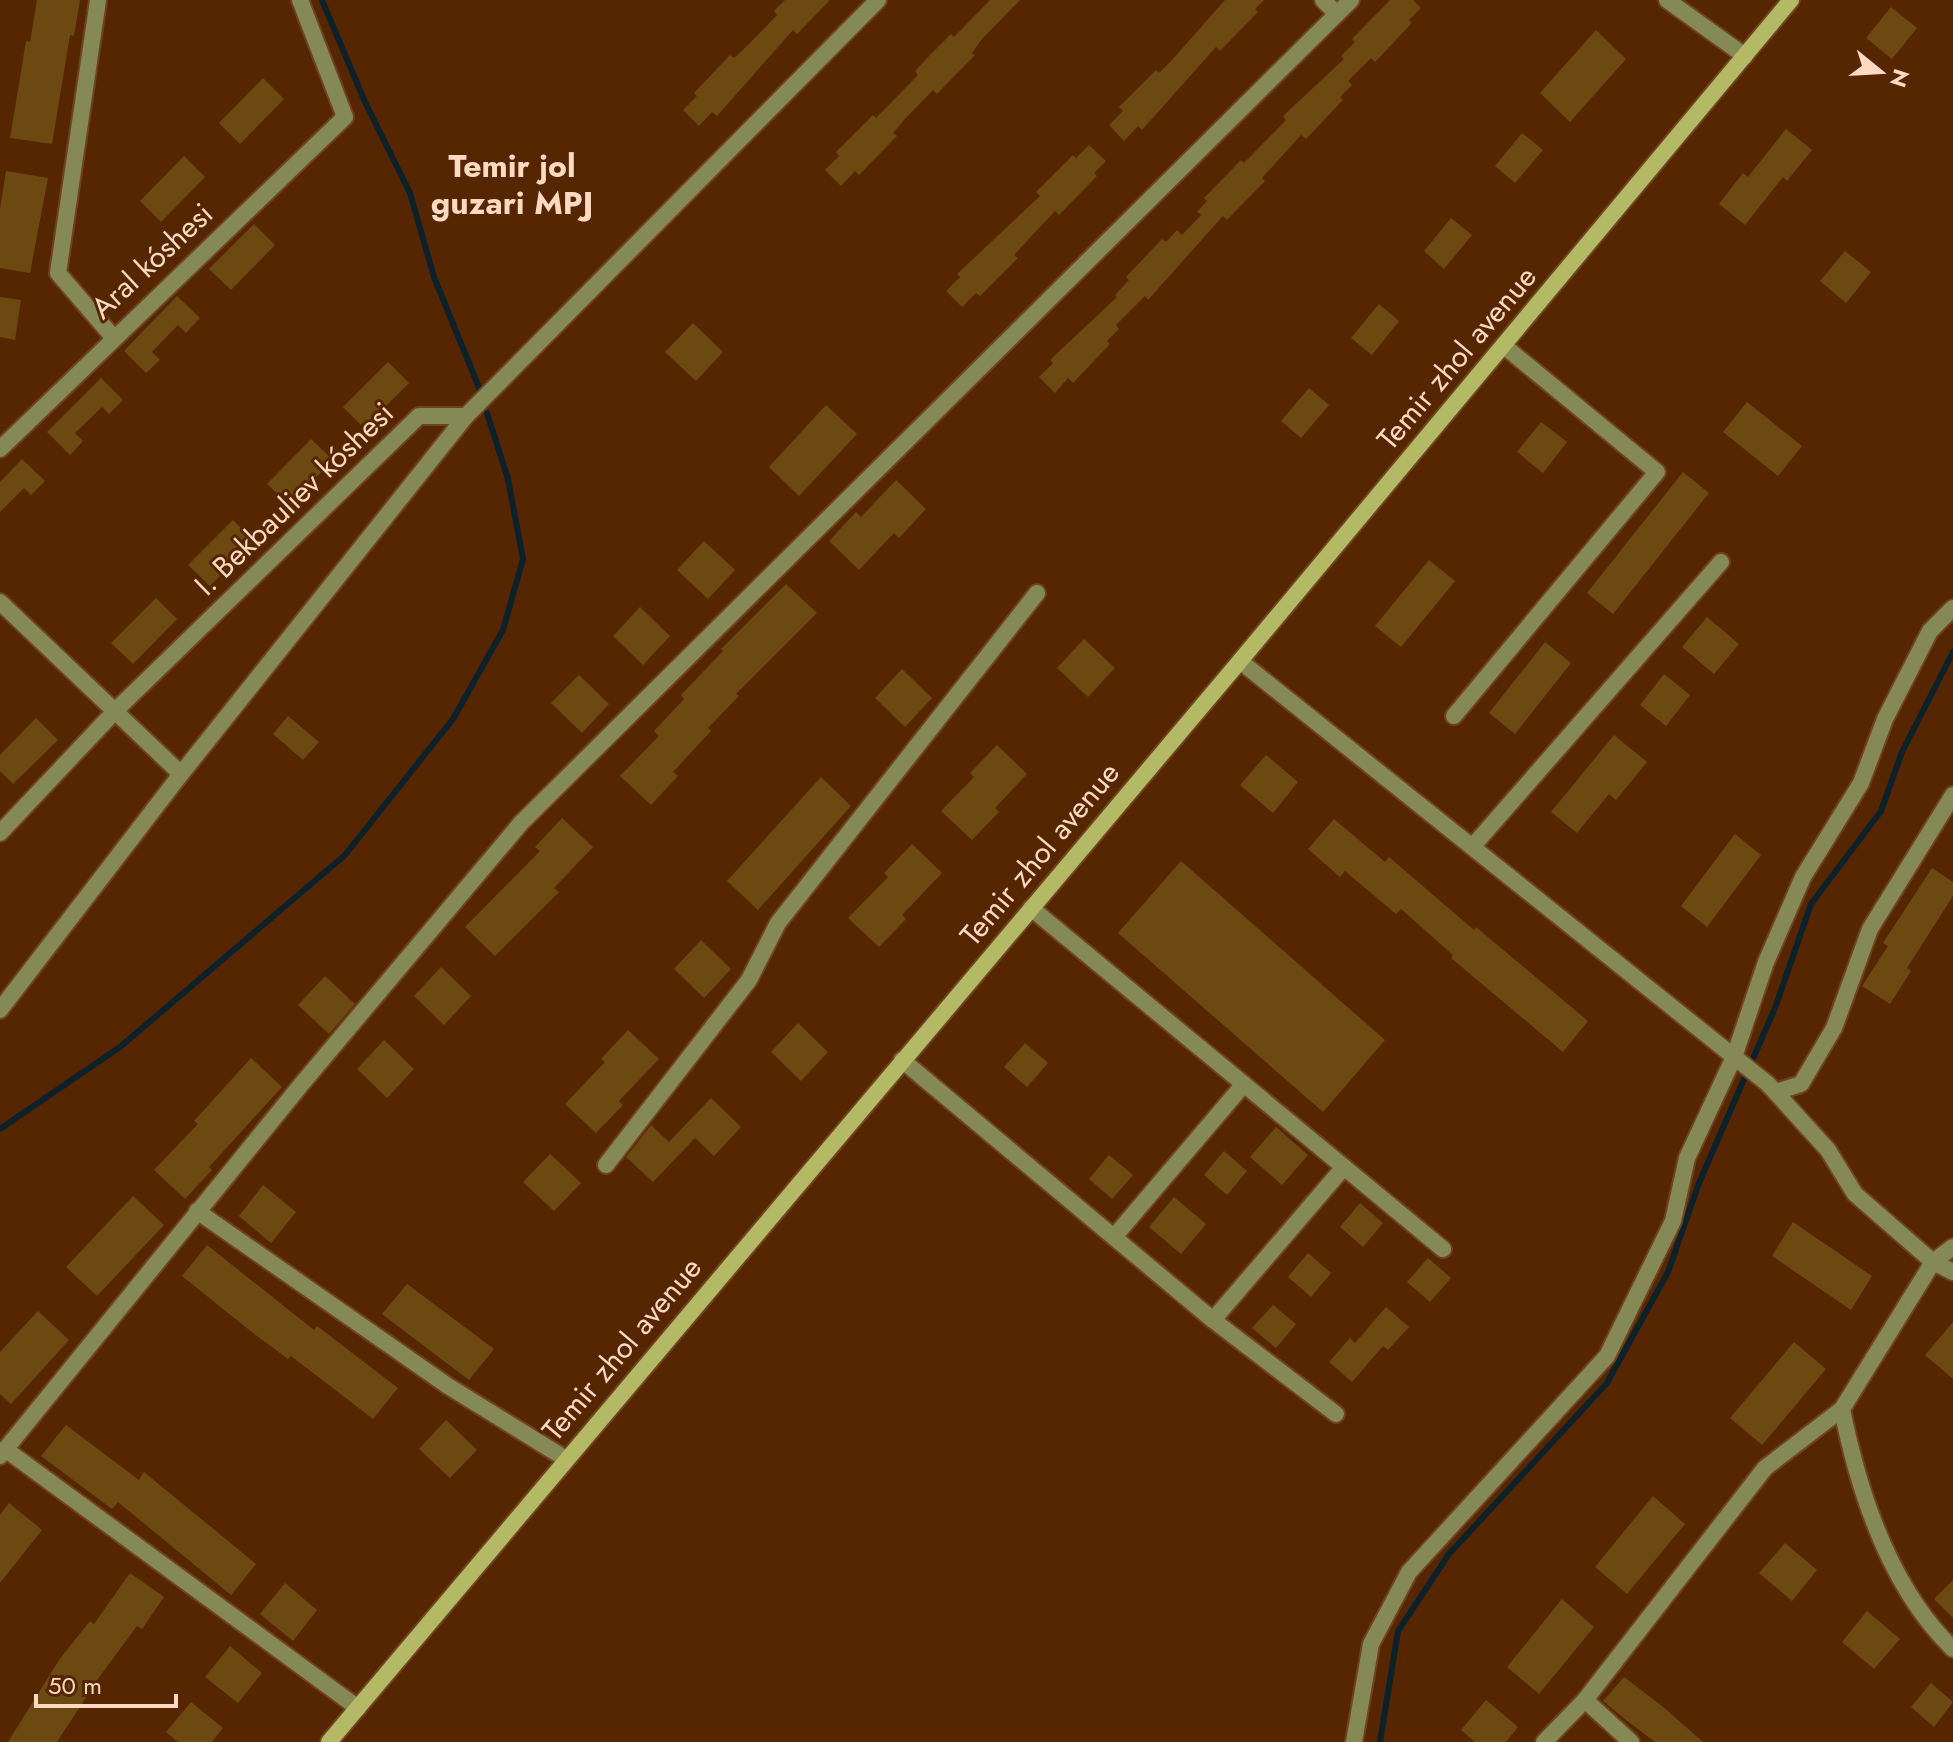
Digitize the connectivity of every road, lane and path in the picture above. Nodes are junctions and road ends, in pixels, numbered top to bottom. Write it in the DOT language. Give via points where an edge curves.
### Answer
graph roads {
  1 [pos="98,0"];
  2 [pos="300,0"];
  3 [pos="878,0"];
  4 [pos="1323,0"];
  5 [pos="1351,0"];
  6 [pos="1667,0"];
  7 [pos="1791,0"];
  8 [pos="1337,14"];
  9 [pos="1745,56"];
  10 [pos="113,337"];
  11 [pos="1504,346"];
  12 [pos="466,416"];
  13 [pos="0,449"];
  14 [pos="1721,562"];
  15 [pos="1037,593"];
  16 [pos="0,602"];
  17 [pos="1953,608"];
  18 [pos="1240,661"];
  19 [pos="116,710"];
  20 [pos="1454,716"];
  21 [pos="181,774"];
  22 [pos="1953,795"];
  23 [pos="0,833"];
  24 [pos="1473,846"];
  25 [pos="1031,908"];
  26 [pos="0,1010"];
  27 [pos="1734,1057"];
  28 [pos="902,1060"];
  29 [pos="1244,1084"];
  30 [pos="1772,1088"];
  31 [pos="606,1165"];
  32 [pos="1344,1167"];
  33 [pos="197,1211"];
  34 [pos="1114,1237"];
  35 [pos="1953,1247"];
  36 [pos="1443,1249"];
  37 [pos="1933,1262"];
  38 [pos="1953,1272"];
  39 [pos="1213,1320"];
  40 [pos="1842,1409"];
  41 [pos="1336,1414"];
  42 [pos="2,1452"];
  43 [pos="566,1459"];
  44 [pos="1953,1649"];
  45 [pos="1585,1700"];
  46 [pos="358,1708"];
  47 [pos="329,1742"];
  48 [pos="1354,1742"];
  49 [pos="1544,1742"];
  50 [pos="1631,1742"];
  1 -- 10 [label="street" via="58,273"];
  2 -- 10 [label="street, Aral kóshesi" via="345,117"];
  3 -- 12 [label="street"];
  4 -- 8 [label="street"];
  5 -- 8 [label="street"];
  6 -- 9 [label="street"];
  7 -- 9 [label="street, Temir zhol avenue"];
  8 -- 33 [label="street" via="521,823"];
  9 -- 11 [label="street, Temir zhol avenue"];
  10 -- 13 [label="street, Aral kóshesi"];
  11 -- 18 [label="street, Temir zhol avenue"];
  11 -- 20 [label="street" via="1657,472"];
  12 -- 19 [label="street, I. Bekbauliev kóshesi" via="419,416"];
  12 -- 21 [label="street"];
  14 -- 24 [label="street"];
  15 -- 31 [label="street" via="778,923 749,980"];
  16 -- 19 [label="street"];
  17 -- 27 [label="street" via="1930,631 1885,719 1861,783 1803,877 1766,962"];
  18 -- 24 [label="street"];
  18 -- 25 [label="street, Temir zhol avenue"];
  19 -- 21 [label="street"];
  19 -- 23 [label="street, I. Bekbauliev kóshesi"];
  21 -- 26 [label="street"];
  22 -- 30 [label="street" via="1870,929 1834,1028 1801,1084"];
  24 -- 27 [label="street"];
  25 -- 28 [label="street, Temir zhol avenue"];
  25 -- 29 [label="street"];
  27 -- 30 [label="street"];
  27 -- 48 [label="street" via="1687,1158 1673,1221 1607,1356 1409,1572 1371,1644"];
  28 -- 34 [label="street"];
  28 -- 43 [label="street, Temir zhol avenue"];
  29 -- 32 [label="street"];
  29 -- 34 [label="street"];
  30 -- 37 [label="street" via="1828,1150 1855,1194"];
  32 -- 36 [label="street"];
  32 -- 39 [label="street"];
  33 -- 42 [label="street"];
  33 -- 43 [label="street" via="448,1386"];
  34 -- 39 [label="street"];
  35 -- 37 [label="street"];
  37 -- 38 [label="street"];
  37 -- 40 [label="street"];
  39 -- 41 [label="street"];
  40 -- 44 [label="street" via="1871,1509 1910,1600"];
  40 -- 45 [label="street" via="1765,1468"];
  42 -- 46 [label="street"];
  43 -- 46 [label="street, Temir zhol avenue"];
  45 -- 49 [label="street"];
  45 -- 50 [label="street"];
  46 -- 47 [label="street, Temir zhol avenue"];
}
